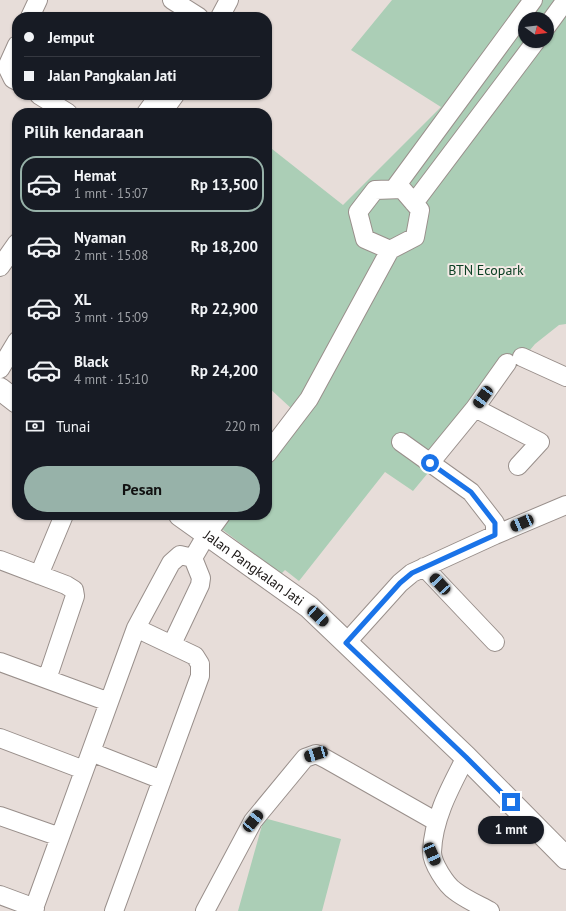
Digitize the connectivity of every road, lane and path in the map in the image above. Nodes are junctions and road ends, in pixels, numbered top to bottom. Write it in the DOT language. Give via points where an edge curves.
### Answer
graph roads {
  1 [pos="38,0"];
  2 [pos="172,0"];
  3 [pos="229,0"];
  4 [pos="533,0"];
  5 [pos="566,0"];
  6 [pos="32,12"];
  7 [pos="191,12"];
  8 [pos="223,12"];
  9 [pos="554,16"];
  10 [pos="531,48"];
  11 [pos="12,55"];
  12 [pos="12,77"];
  13 [pos="47,100"];
  14 [pos="60,108"];
  15 [pos="431,139"];
  16 [pos="451,154"];
  17 [pos="394,189"];
  18 [pos="414,204"];
  19 [pos="12,250"];
  20 [pos="390,250"];
  21 [pos="0,267"];
  22 [pos="12,349"];
  23 [pos="0,369"];
  24 [pos="566,377"];
  25 [pos="0,389"];
  26 [pos="12,398"];
  27 [pos="475,408"];
  28 [pos="401,442"];
  29 [pos="272,447"];
  30 [pos="430,463"];
  31 [pos="518,466"];
  32 [pos="565,507"];
  33 [pos="62,520"];
  34 [pos="187,520"];
  35 [pos="217,520"];
  36 [pos="207,534"];
  37 [pos="495,535"];
  38 [pos="194,558"];
  39 [pos="0,560"];
  40 [pos="424,567"];
  41 [pos="39,575"];
  42 [pos="136,628"];
  43 [pos="495,642"];
  44 [pos="346,643"];
  45 [pos="172,644"];
  46 [pos="0,662"];
  47 [pos="47,679"];
  48 [pos="109,702"];
  49 [pos="0,738"];
  50 [pos="91,752"];
  51 [pos="466,757"];
  52 [pos="84,770"];
  53 [pos="162,780"];
  54 [pos="0,816"];
  55 [pos="437,822"];
  56 [pos="60,838"];
  57 [pos="566,858"];
  58 [pos="0,895"];
  59 [pos="34,909"];
  60 [pos="114,911"];
  61 [pos="204,911"];
  62 [pos="490,911"];
  1 -- 6 [label="street"];
  2 -- 7 [label="street"];
  3 -- 8 [label="street"];
  4 -- 15 [label="street"];
  5 -- 9 [label="street"];
  10 -- 16 [label="street"];
  11 -- 12 [label="street" via="6,67"];
  13 -- 14 [label="street"];
  15 -- 16 [label="street"];
  15 -- 17 [label="street"];
  16 -- 18 [label="street"];
  17 -- 18 [label="street" via="402,189"];
  17 -- 20 [label="street" via="375,190 358,212 365,238"];
  18 -- 20 [label="street" via="420,210 414,237"];
  19 -- 21 [label="street"];
  20 -- 29 [label="street" via="309,399"];
  22 -- 23 [label="street"];
  24 -- 27 [label="street" via="514,360"];
  25 -- 26 [label="main road"];
  27 -- 30 [label="street"];
  27 -- 31 [label="street" via="540,442"];
  28 -- 30 [label="street"];
  30 -- 37 [label="street" via="471,492 495,523"];
  32 -- 37 [label="street"];
  33 -- 41 [label="street"];
  34 -- 36 [label="main road, Jalan Pangkalan Jati"];
  35 -- 36 [label="street"];
  36 -- 38 [label="street"];
  36 -- 44 [label="main road, Jalan Pangkalan Jati" via="309,607"];
  37 -- 40 [label="street"];
  38 -- 42 [label="street" via="180,555 172,562"];
  38 -- 45 [label="street" via="201,578 200,585"];
  39 -- 41 [label="street"];
  40 -- 43 [label="street"];
  40 -- 44 [label="street" via="400,583"];
  41 -- 47 [label="street" via="66,585 74,590 75,596"];
  42 -- 45 [label="street"];
  42 -- 48 [label="street"];
  44 -- 51 [label="main road, Jalan Pangkalan Jati"];
  45 -- 53 [label="street" via="195,656 200,664 200,676"];
  46 -- 47 [label="street"];
  47 -- 48 [label="street"];
  48 -- 50 [label="street"];
  49 -- 52 [label="street"];
  50 -- 52 [label="street"];
  50 -- 53 [label="street"];
  51 -- 55 [label="street"];
  51 -- 57 [label="main road, Jalan Pangkalan Jati"];
  52 -- 56 [label="street"];
  53 -- 60 [label="street"];
  54 -- 56 [label="street"];
  55 -- 61 [label="street" via="321,756 316,754 305,758 253,821"];
  55 -- 62 [label="street" via="432,854 443,880 455,892"];
  56 -- 59 [label="street"];
  58 -- 59 [label="street"];
}
